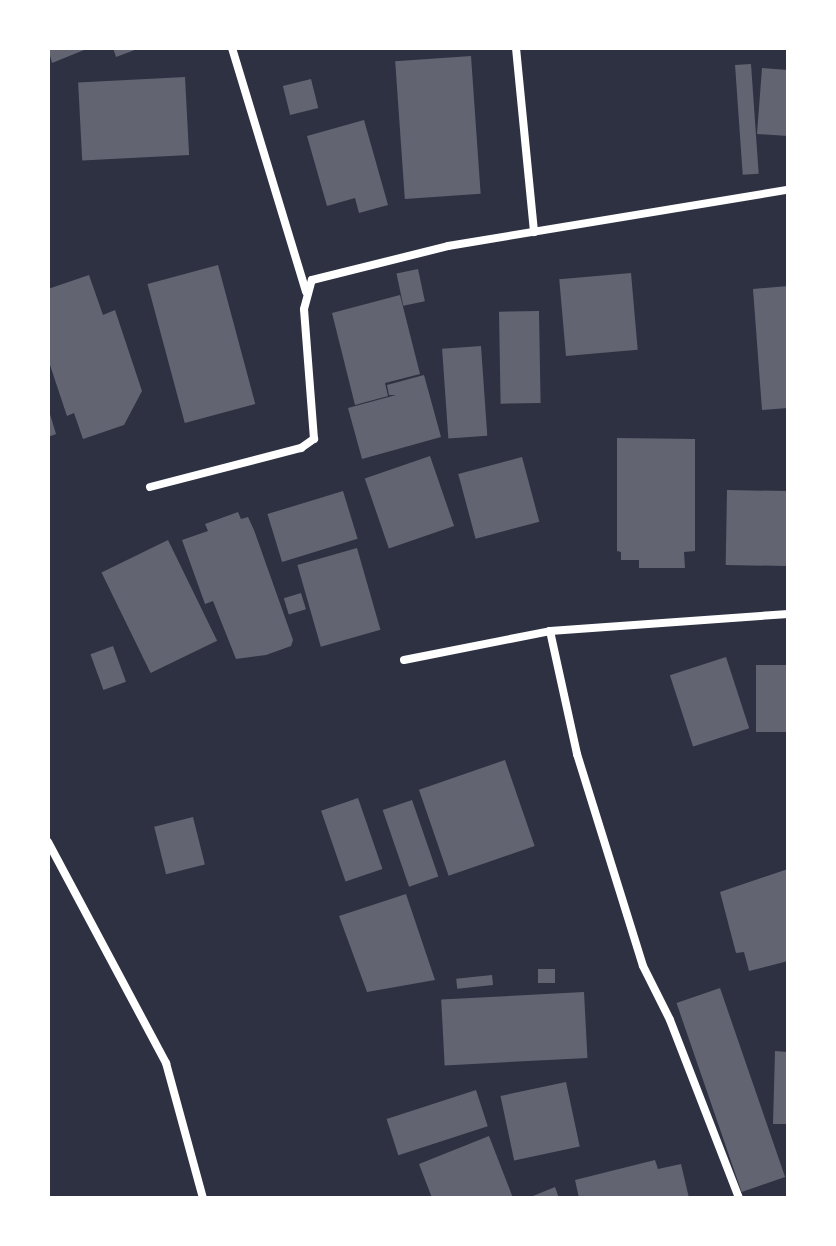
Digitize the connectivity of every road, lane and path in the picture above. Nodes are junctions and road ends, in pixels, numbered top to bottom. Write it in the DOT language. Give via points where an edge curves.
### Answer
graph roads {
  1 [pos="232,48"];
  2 [pos="516,48"];
  3 [pos="788,190"];
  4 [pos="534,232"];
  5 [pos="306,293"];
  6 [pos="150,487"];
  7 [pos="788,614"];
  8 [pos="550,631"];
  9 [pos="404,660"];
  10 [pos="48,842"];
  11 [pos="203,1198"];
  12 [pos="739,1198"];
  1 -- 5 [label="street"];
  2 -- 4 [label="street"];
  3 -- 4 [label="street"];
  4 -- 5 [label="street" via="330,274 312,280"];
  5 -- 6 [label="street" via="314,439 301,448"];
  7 -- 8 [label="street"];
  8 -- 9 [label="street"];
  8 -- 12 [label="street" via="577,754 643,966 670,1020"];
  10 -- 11 [label="street" via="166,1063"];
}
